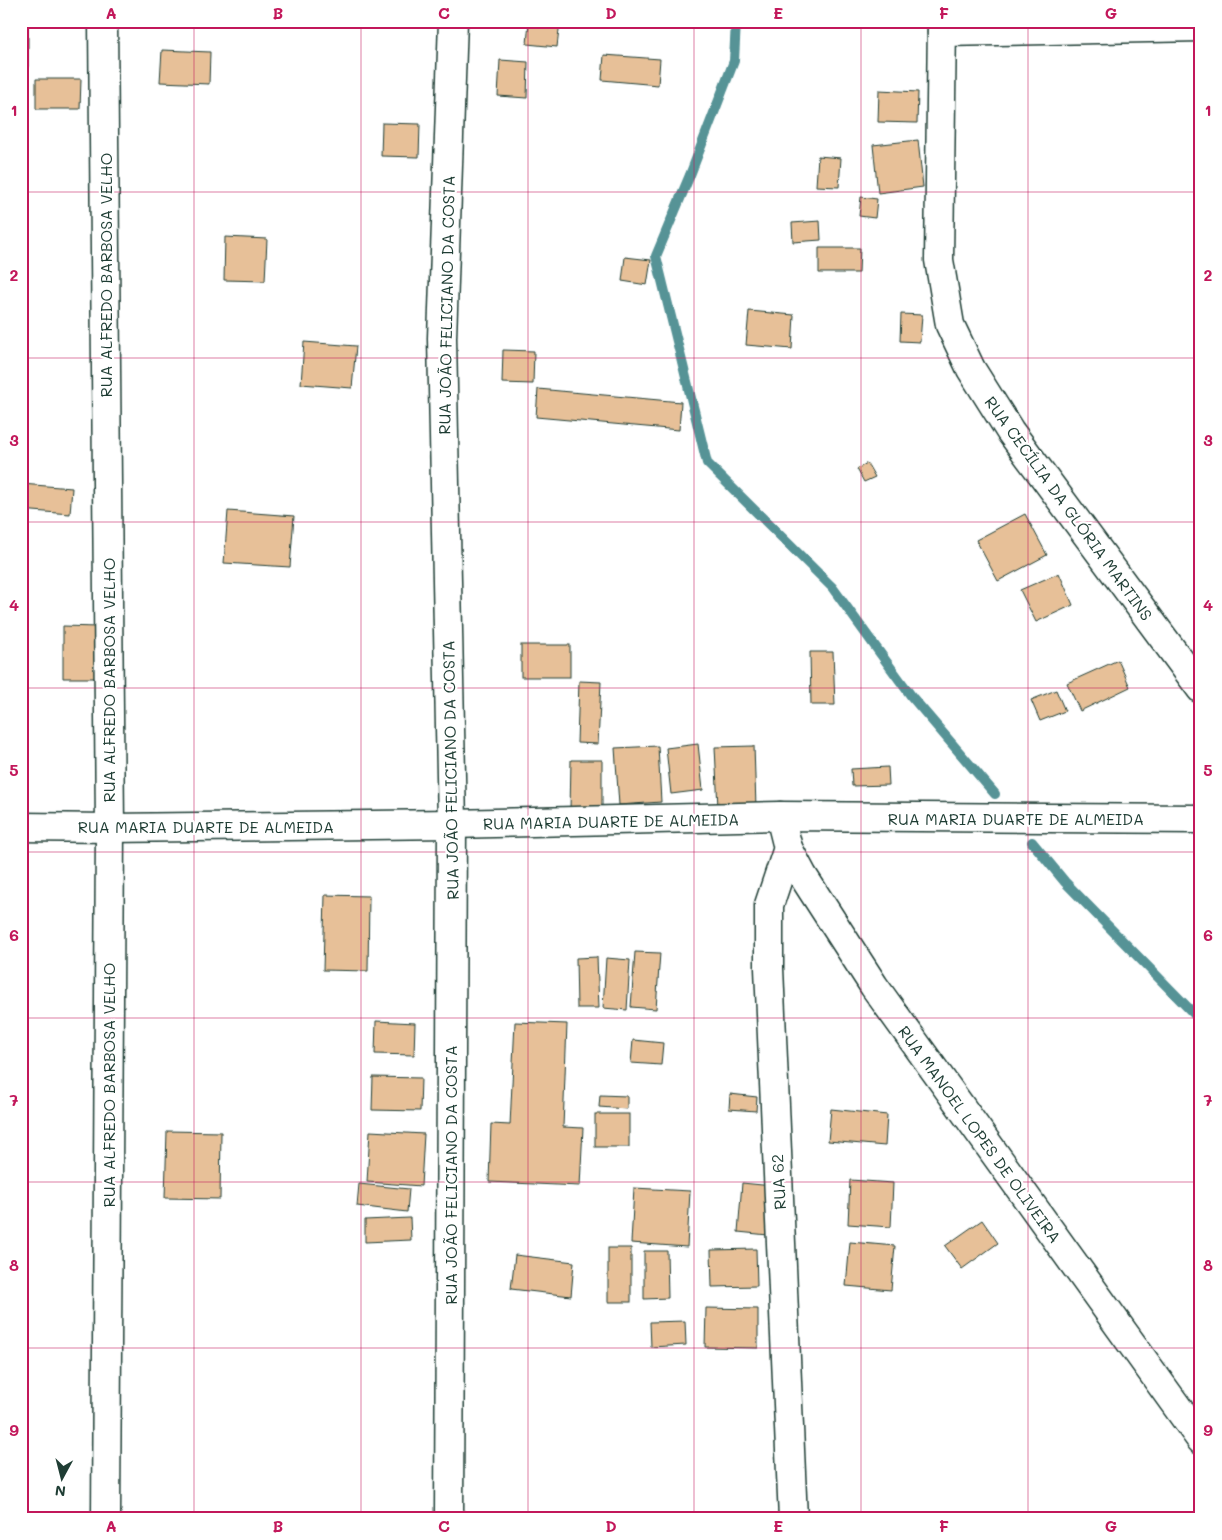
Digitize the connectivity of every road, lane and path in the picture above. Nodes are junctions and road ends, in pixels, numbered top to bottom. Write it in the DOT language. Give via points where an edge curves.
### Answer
graph roads {
  1 [pos="103,21"];
  2 [pos="453,21"];
  3 [pos="942,27"];
  4 [pos="1201,27"];
  5 [pos="1201,689"];
  6 [pos="780,816"];
  7 [pos="1201,818"];
  8 [pos="452,824"];
  9 [pos="21,827"];
  10 [pos="110,828"];
  11 [pos="788,848"];
  12 [pos="1201,1440"];
  13 [pos="106,1519"];
  14 [pos="449,1519"];
  15 [pos="793,1519"];
  1 -- 10 [label="street, RUA ALFREDO BARBOSA VELHO"];
  2 -- 8 [label="street, RUA JOÃO FELICIANO DA COSTA" via="442,338"];
  3 -- 4 [label="street"];
  3 -- 5 [label="street, RUA CECÍLIA DA GLÓRIA MARTINS" via="939,260 950,325 971,369 1010,432"];
  6 -- 7 [label="street, RUA MARIA DUARTE DE ALMEIDA"];
  6 -- 8 [label="street, RUA MARIA DUARTE DE ALMEIDA"];
  6 -- 11 [label="street, RUA MANOEL LOPES DE OLIVEIRA"];
  8 -- 10 [label="street, RUA MARIA DUARTE DE ALMEIDA"];
  8 -- 14 [label="street, RUA JOÃO FELICIANO DA COSTA"];
  9 -- 10 [label="street, RUA MARIA DUARTE DE ALMEIDA"];
  10 -- 13 [label="street, RUA ALFREDO BARBOSA VELHO"];
  11 -- 12 [label="street, RUA MANOEL LOPES DE OLIVEIRA" via="874,986"];
  11 -- 15 [label="street, RUA 62" via="769,905 769,950"];
}
